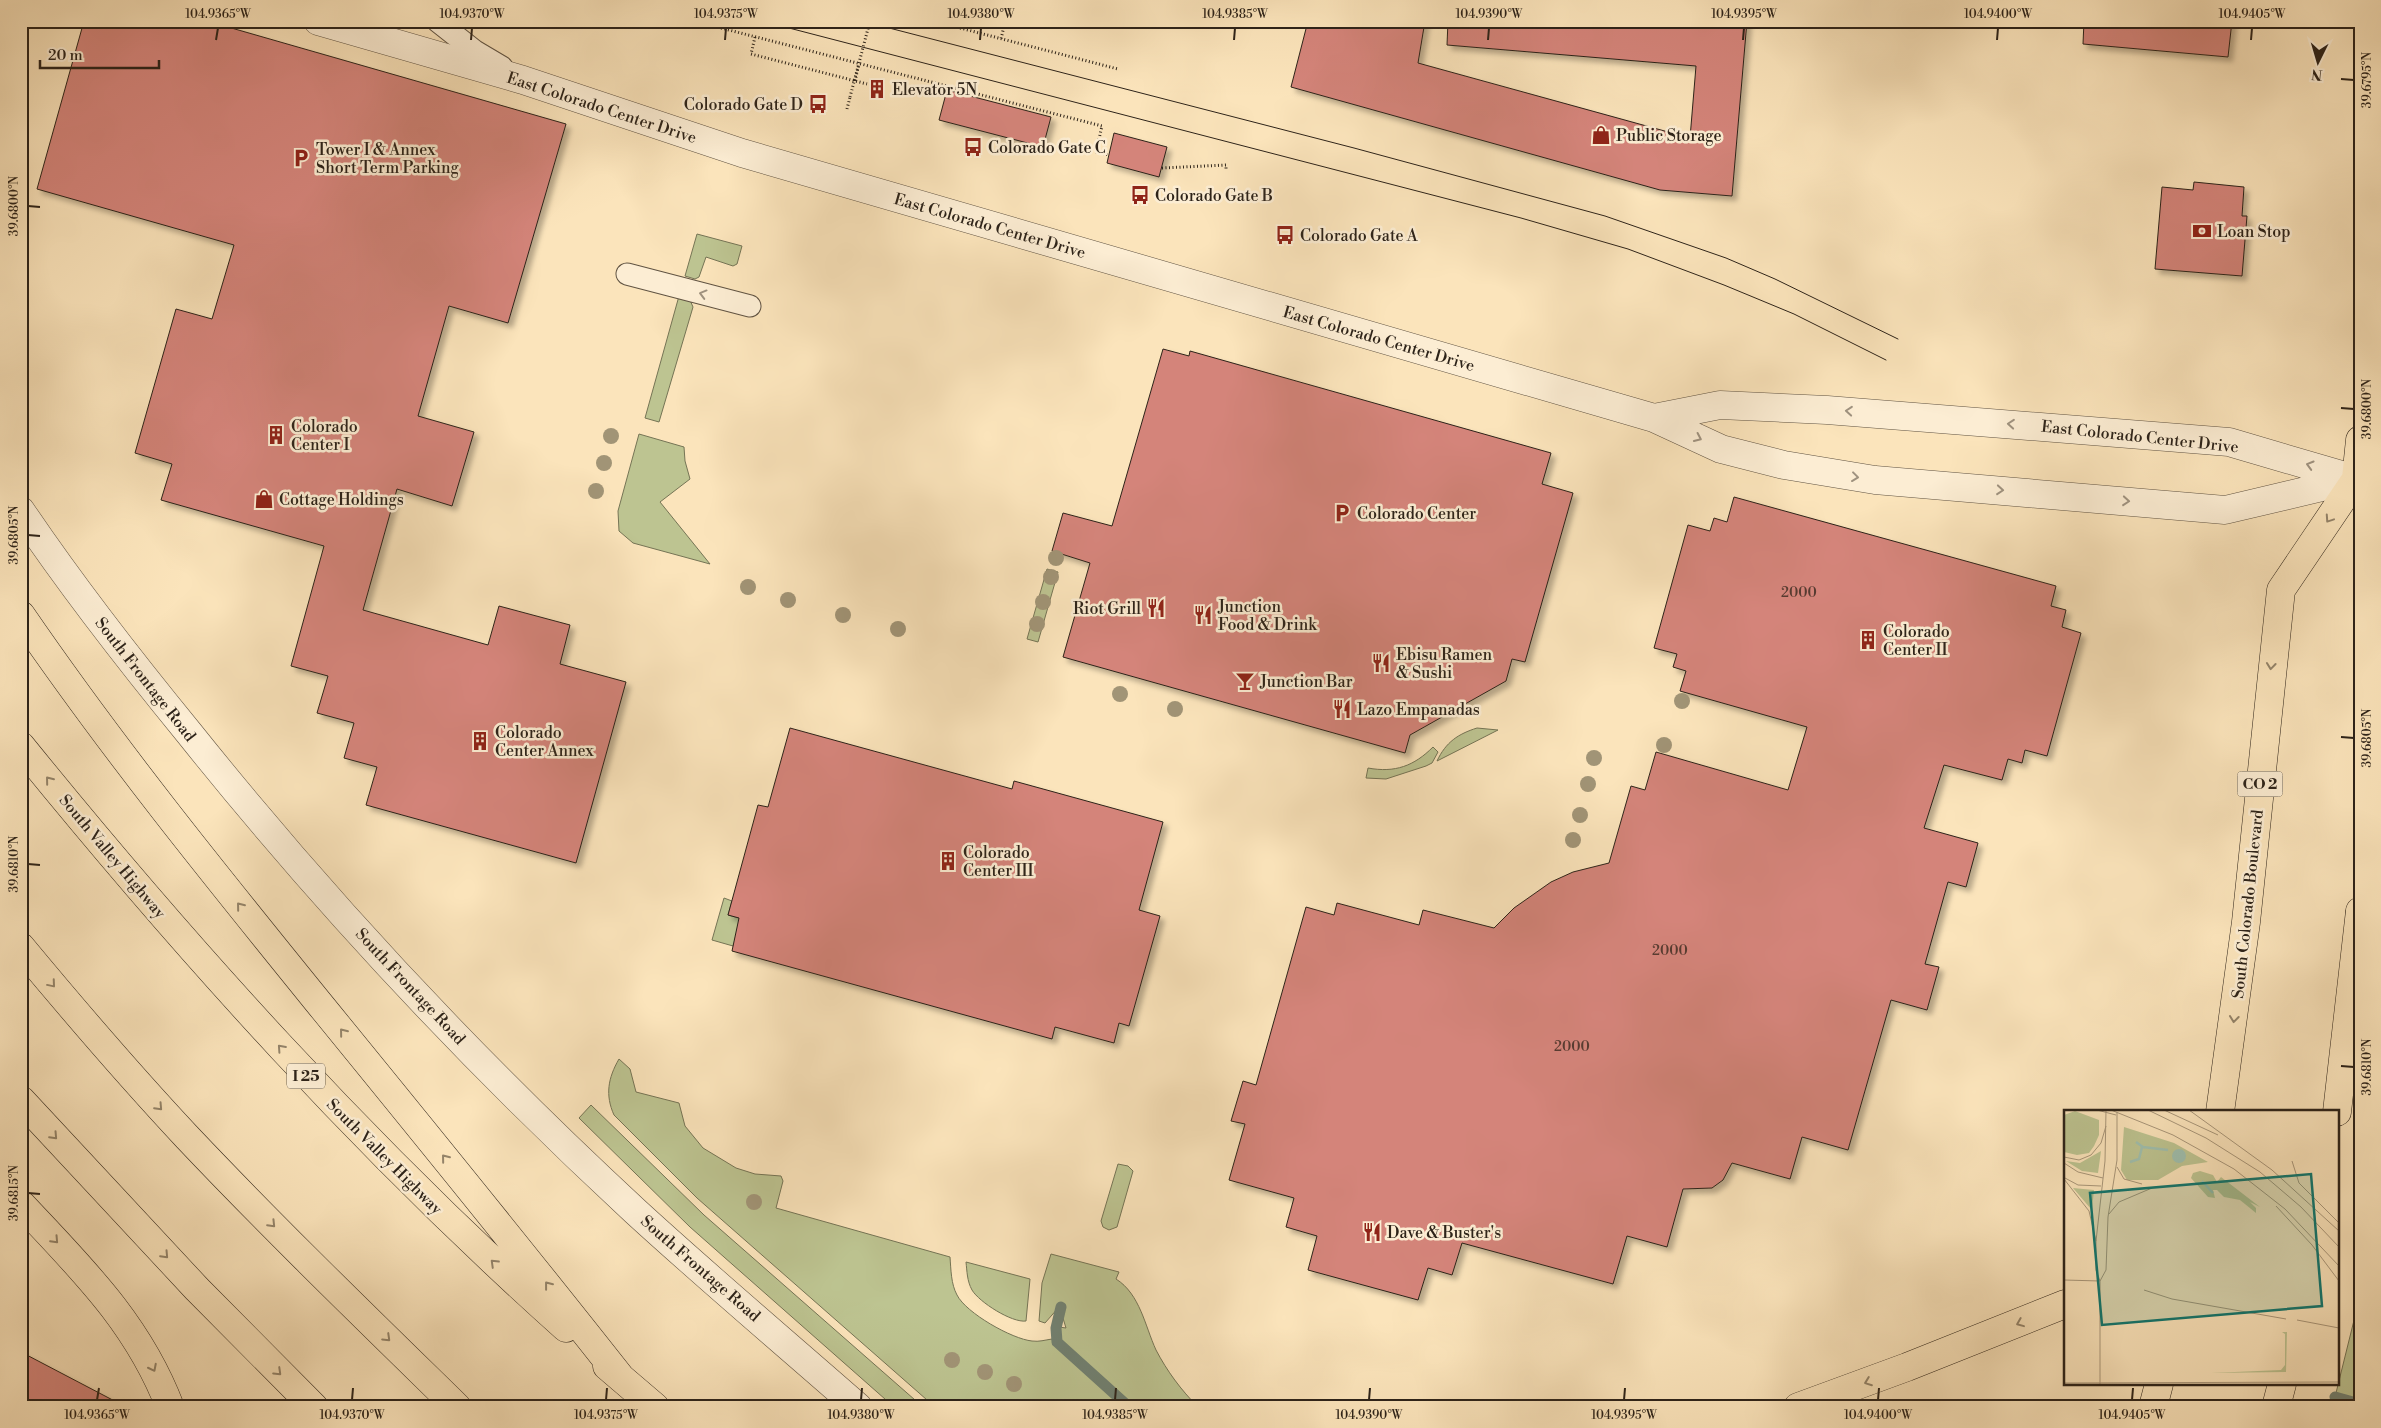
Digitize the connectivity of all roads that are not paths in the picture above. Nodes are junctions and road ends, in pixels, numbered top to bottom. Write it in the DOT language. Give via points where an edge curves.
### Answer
graph roads {
  1 [pos="437,21"];
  2 [pos="325,22"];
  3 [pos="523,80"];
  4 [pos="627,274"];
  5 [pos="750,306"];
  6 [pos="1654,418"];
  7 [pos="2360,440"];
  8 [pos="2358,487"];
  9 [pos="21,511"];
  10 [pos="21,615"];
  11 [pos="21,746"];
  12 [pos="2360,913"];
  13 [pos="21,947"];
  14 [pos="21,1100"];
  15 [pos="2220,1110"];
  16 [pos="2337,1110"];
  17 [pos="21,1204"];
  18 [pos="2064,1304"];
  19 [pos="621,1378"];
  20 [pos="2158,1386"];
  21 [pos="2281,1386"];
  22 [pos="170,1407"];
  23 [pos="314,1407"];
  24 [pos="457,1407"];
  25 [pos="655,1407"];
  26 [pos="858,1407"];
  27 [pos="1798,1407"];
  28 [pos="2153,1407"];
  29 [pos="2276,1407"];
  1 -- 3 [label="lane" via="475,51"];
  2 -- 3 [label="street, East Colorado Center Drive"];
  3 -- 6 [label="street, East Colorado Center Drive" via="742,153"];
  5 -- 4 [label="lane, one-way"];
  8 -- 6 [label="street, East Colorado Center Drive, one-way" via="2229,442 1730,405"];
  6 -- 8 [label="street, East Colorado Center Drive, one-way" via="1721,449 1784,465 1875,480 2226,510"];
  7 -- 8 [label="main road, South Colorado Boulevard / CO 2"];
  8 -- 15 [label="main road, South Colorado Boulevard / CO 2, one-way" via="2280,590 2246,922"];
  9 -- 26 [label="street, South Frontage Road" via="92,611 234,790 380,955 635,1211"];
  19 -- 10 [label="main road, one-way" via="189,843 120,754"];
  19 -- 11 [label="main road, South Valley Highway / I 25, one-way" via="495,1264 333,1104 145,896"];
  12 -- 16 [label="main road"];
  13 -- 24 [label="main road, one-way" via="188,1137 311,1264"];
  14 -- 23 [label="main road, one-way" via="197,1289"];
  17 -- 22 [label="main road, one-way" via="118,1312 149,1359"];
  18 -- 27 [label="main road, one-way"];
  19 -- 25 [label="main road, South Valley Highway / I 25"];
  20 -- 28 [label="main road"];
  21 -- 29 [label="main road"];
}
